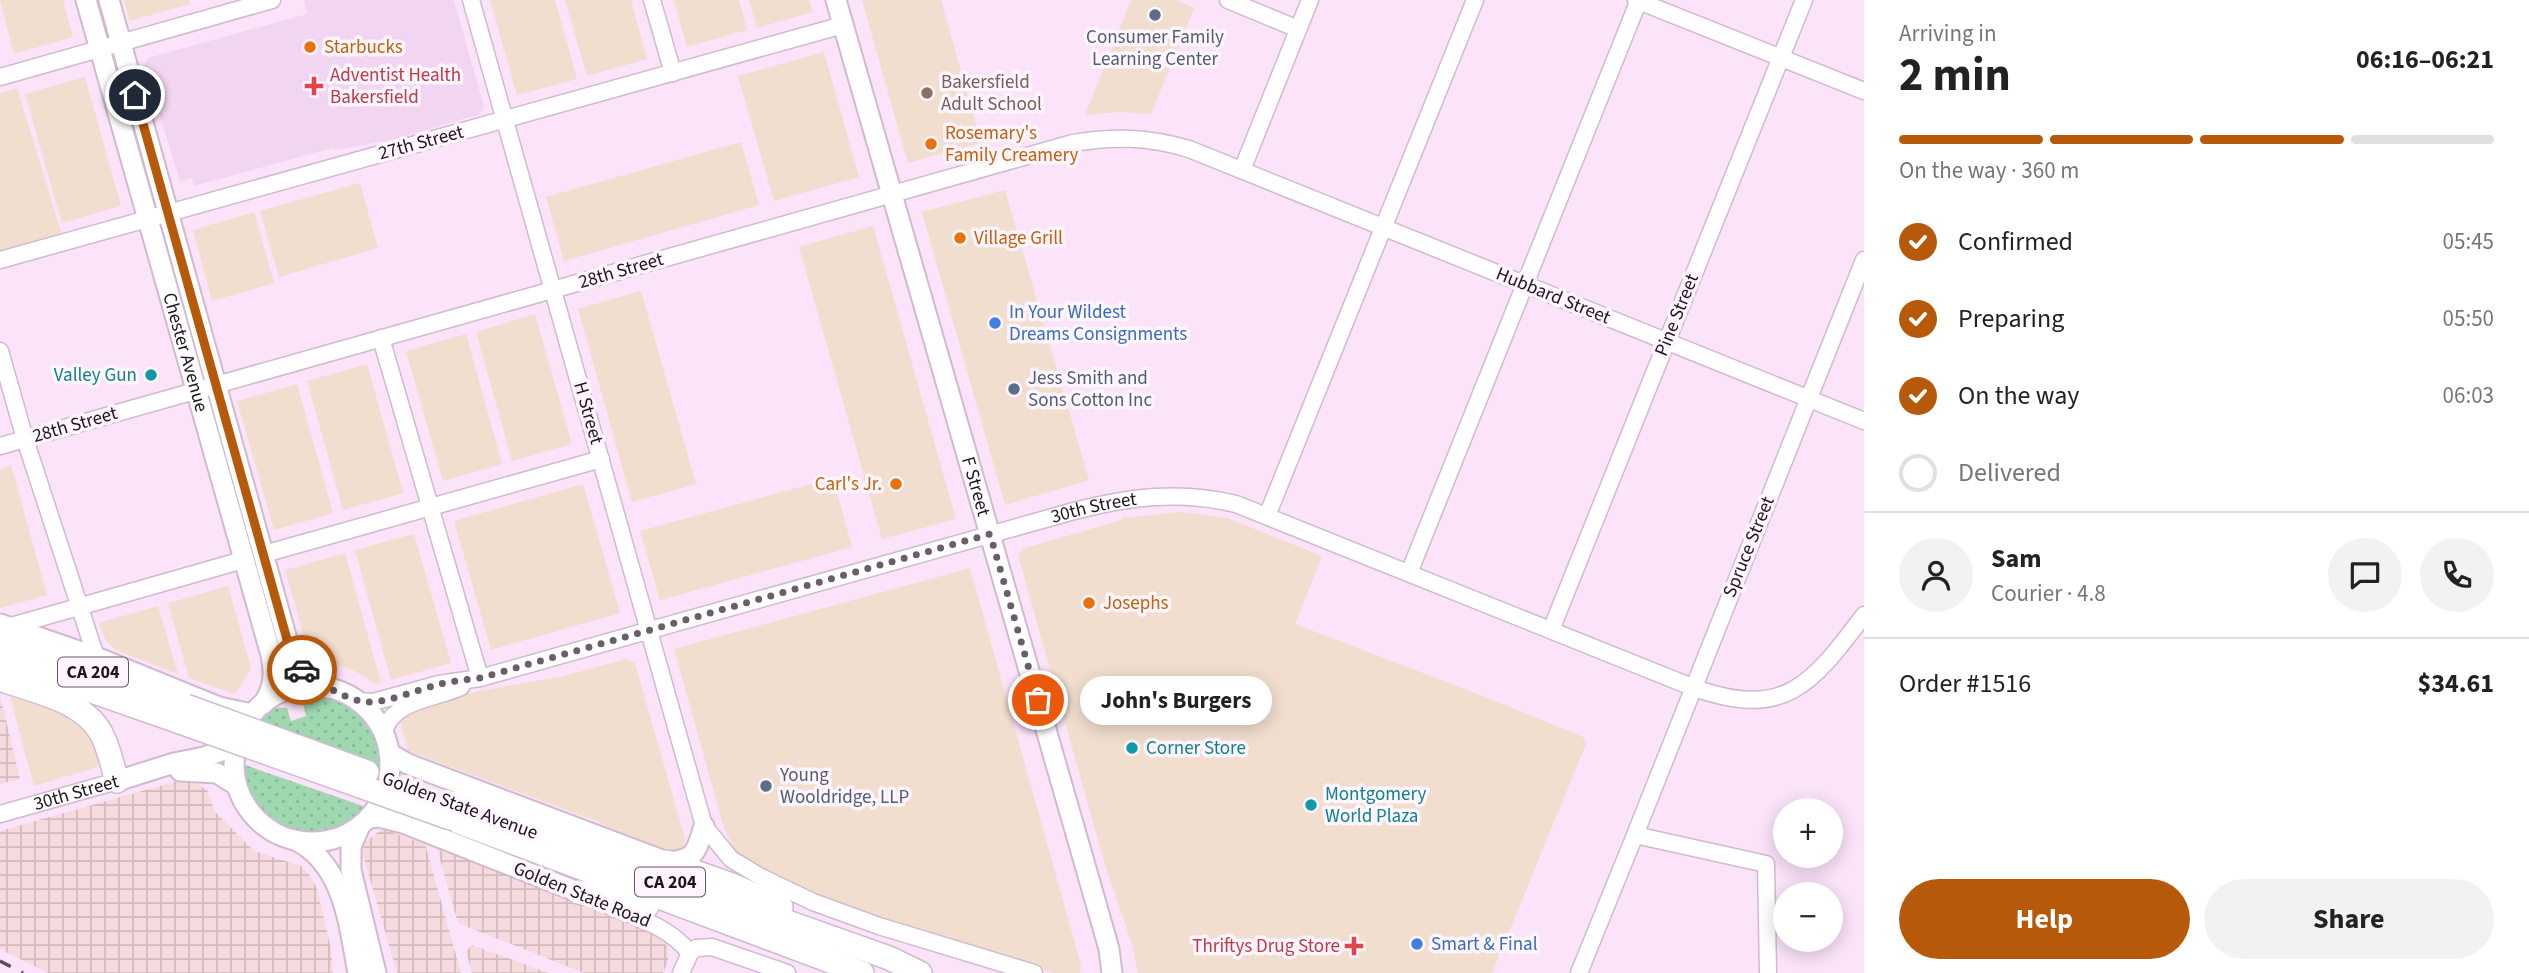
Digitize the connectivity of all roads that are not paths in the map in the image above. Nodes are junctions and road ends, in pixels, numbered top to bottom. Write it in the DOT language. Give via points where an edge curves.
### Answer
graph roads {
  1 [pos="86,0"];
  2 [pos="109,0"];
  3 [pos="272,0"];
  4 [pos="471,0"];
  5 [pos="652,0"];
  6 [pos="836,0"];
  7 [pos="1228,0"];
  8 [pos="1310,0"];
  9 [pos="1475,0"];
  10 [pos="1638,0"];
  11 [pos="1804,0"];
  12 [pos="843,25"];
  13 [pos="1298,29"];
  14 [pos="120,43"];
  15 [pos="100,48"];
  16 [pos="1781,58"];
  17 [pos="673,73"];
  18 [pos="0,77"];
  19 [pos="1864,91"];
  20 [pos="505,120"];
  21 [pos="1242,170"];
  22 [pos="891,195"];
  23 [pos="168,213"];
  24 [pos="148,219"];
  25 [pos="1383,227"];
  26 [pos="0,260"];
  27 [pos="1864,260"];
  28 [pos="1525,284"];
  29 [pos="553,290"];
  30 [pos="381,338"];
  31 [pos="1667,341"];
  32 [pos="0,351"];
  33 [pos="216,384"];
  34 [pos="196,391"];
  35 [pos="1808,398"];
  36 [pos="1864,421"];
  37 [pos="25,439"];
  38 [pos="0,446"];
  39 [pos="601,459"];
  40 [pos="428,508"];
  41 [pos="1267,516"];
  42 [pos="990,534"];
  43 [pos="264,554"];
  44 [pos="243,560"];
  45 [pos="1409,573"];
  46 [pos="78,607"];
  47 [pos="1864,615"];
  48 [pos="3,629"];
  49 [pos="649,630"];
  50 [pos="1551,630"];
  51 [pos="96,657"];
  52 [pos="0,659"];
  53 [pos="480,678"];
  54 [pos="0,679"];
  55 [pos="1692,687"];
  56 [pos="328,688"];
  57 [pos="357,701"];
  58 [pos="257,709"];
  59 [pos="183,714"];
  60 [pos="383,733"];
  61 [pos="236,746"];
  62 [pos="389,753"];
  63 [pos="151,772"];
  64 [pos="117,781"];
  65 [pos="236,785"];
  66 [pos="451,810"];
  67 [pos="0,814"];
  68 [pos="364,822"];
  69 [pos="704,826"];
  70 [pos="1635,835"];
  71 [pos="296,841"];
  72 [pos="667,862"];
  73 [pos="578,892"];
  74 [pos="773,940"];
  75 [pos="690,953"];
  76 [pos="889,958"];
  77 [pos="358,973"];
  78 [pos="376,973"];
  79 [pos="681,973"];
  80 [pos="787,973"];
  81 [pos="862,973"];
  82 [pos="920,973"];
  83 [pos="1034,973"];
  84 [pos="1112,973"];
  85 [pos="1579,973"];
  86 [pos="1768,973"];
  1 -- 15 [label="main road, Chester Avenue"];
  2 -- 14 [label="main road, Chester Avenue"];
  3 -- 14 [label="street"];
  4 -- 20 [label="street, H Street"];
  5 -- 17 [label="street"];
  6 -- 12 [label="main road, F Street"];
  7 -- 13 [label="street"];
  8 -- 13 [label="street"];
  9 -- 25 [label="street"];
  10 -- 16 [label="street"];
  10 -- 28 [label="street"];
  11 -- 16 [label="street, Pine Street"];
  12 -- 17 [label="street, 27th Street"];
  12 -- 22 [label="main road, F Street"];
  13 -- 21 [label="street"];
  14 -- 15 [label="street"];
  14 -- 23 [label="main road, Chester Avenue"];
  15 -- 18 [label="street"];
  15 -- 24 [label="main road, Chester Avenue"];
  16 -- 19 [label="street"];
  16 -- 31 [label="street, Pine Street"];
  17 -- 20 [label="street, 27th Street"];
  20 -- 23 [label="street, 27th Street"];
  20 -- 29 [label="street, H Street"];
  21 -- 22 [label="street, 28th Street" via="1169,143 1100,139"];
  21 -- 25 [label="street, Hubbard Street"];
  22 -- 29 [label="street, 28th Street"];
  22 -- 42 [label="main road, F Street"];
  23 -- 24 [label="street, 27th Street"];
  23 -- 33 [label="main road, Chester Avenue"];
  24 -- 26 [label="street, 27th Street"];
  24 -- 34 [label="main road, Chester Avenue"];
  25 -- 28 [label="street, Hubbard Street"];
  25 -- 41 [label="street"];
  27 -- 35 [label="street, Spruce Street"];
  28 -- 31 [label="street, Hubbard Street"];
  28 -- 45 [label="street"];
  29 -- 30 [label="street, 28th Street"];
  29 -- 39 [label="street, H Street"];
  30 -- 33 [label="street, 28th Street"];
  30 -- 40 [label="street"];
  31 -- 35 [label="street, Hubbard Street"];
  31 -- 50 [label="street, Pine Street"];
  32 -- 37 [label="street"];
  33 -- 34 [label="street, 28th Street"];
  33 -- 43 [label="main road, Chester Avenue"];
  34 -- 37 [label="street, 28th Street"];
  34 -- 44 [label="main road, Chester Avenue"];
  35 -- 36 [label="street, Hubbard Street"];
  35 -- 55 [label="street, Spruce Street"];
  37 -- 38 [label="street, 28th Street"];
  37 -- 46 [label="street"];
  39 -- 40 [label="street"];
  39 -- 49 [label="street, H Street"];
  40 -- 43 [label="street"];
  40 -- 53 [label="street"];
  41 -- 42 [label="street, 30th Street" via="1213,499 1159,496 1100,504"];
  41 -- 45 [label="street, 30th Street"];
  42 -- 49 [label="street, 30th Street"];
  42 -- 84 [label="main road, F Street" via="1106,937"];
  43 -- 56 [label="main road, Chester Avenue" via="294,659 313,680"];
  44 -- 46 [label="street"];
  44 -- 58 [label="main road, Chester Avenue" via="273,668 272,686"];
  45 -- 50 [label="street, 30th Street"];
  46 -- 48 [label="street"];
  46 -- 51 [label="street"];
  47 -- 55 [label="street, 30th Street" via="1827,663 1787,692 1737,700"];
  48 -- 51 [label="main road"];
  48 -- 59 [label="highway, Golden State Avenue / CA 204"];
  49 -- 53 [label="street, 30th Street"];
  49 -- 69 [label="street, H Street"];
  50 -- 55 [label="street, 30th Street"];
  51 -- 58 [label="main road" via="219,706"];
  52 -- 59 [label="highway, Golden State Avenue / CA 204"];
  53 -- 57 [label="street, 30th Street" via="373,702"];
  53 -- 60 [label="street, 30th Street" via="397,710"];
  54 -- 64 [label="highway" via="83,712 102,734"];
  55 -- 70 [label="street, Spruce Street"];
  56 -- 57 [label="main road"];
  56 -- 58 [label="main road" via="287,691"];
  57 -- 60 [label="main road"];
  58 -- 61 [label="main road"];
  59 -- 66 [label="highway, Golden State Avenue / CA 204, bridge"];
  60 -- 62 [label="main road"];
  61 -- 63 [label="main road, 30th Street"];
  61 -- 65 [label="main road"];
  62 -- 68 [label="main road" via="384,794"];
  62 -- 72 [label="main road"];
  63 -- 64 [label="main road, 30th Street"];
  63 -- 65 [label="main road, 30th Street" via="216,773"];
  64 -- 67 [label="street, 30th Street"];
  65 -- 71 [label="main road" via="261,824"];
  66 -- 74 [label="highway, Golden State Avenue / CA 204"];
  66 -- 76 [label="highway, Golden State Avenue / CA 204"];
  68 -- 71 [label="main road" via="329,841"];
  68 -- 73 [label="main road, Golden State Road" via="379,817 403,823"];
  68 -- 78 [label="main road" via="351,846 351,870"];
  69 -- 72 [label="main road" via="691,856"];
  69 -- 83 [label="street" via="731,859 813,902"];
  70 -- 85 [label="street, Spruce Street"];
  70 -- 86 [label="street" via="1766,864"];
  71 -- 77 [label="main road" via="315,852 332,873"];
  72 -- 76 [label="highway" via="732,885"];
  73 -- 74 [label="highway"];
  73 -- 75 [label="street, Golden State Road" via="664,930"];
  74 -- 81 [label="highway, Golden State Avenue / CA 204"];
  75 -- 79 [label="street"];
  75 -- 80 [label="street" via="712,947"];
  76 -- 82 [label="highway, Golden State Avenue / CA 204"];
}
